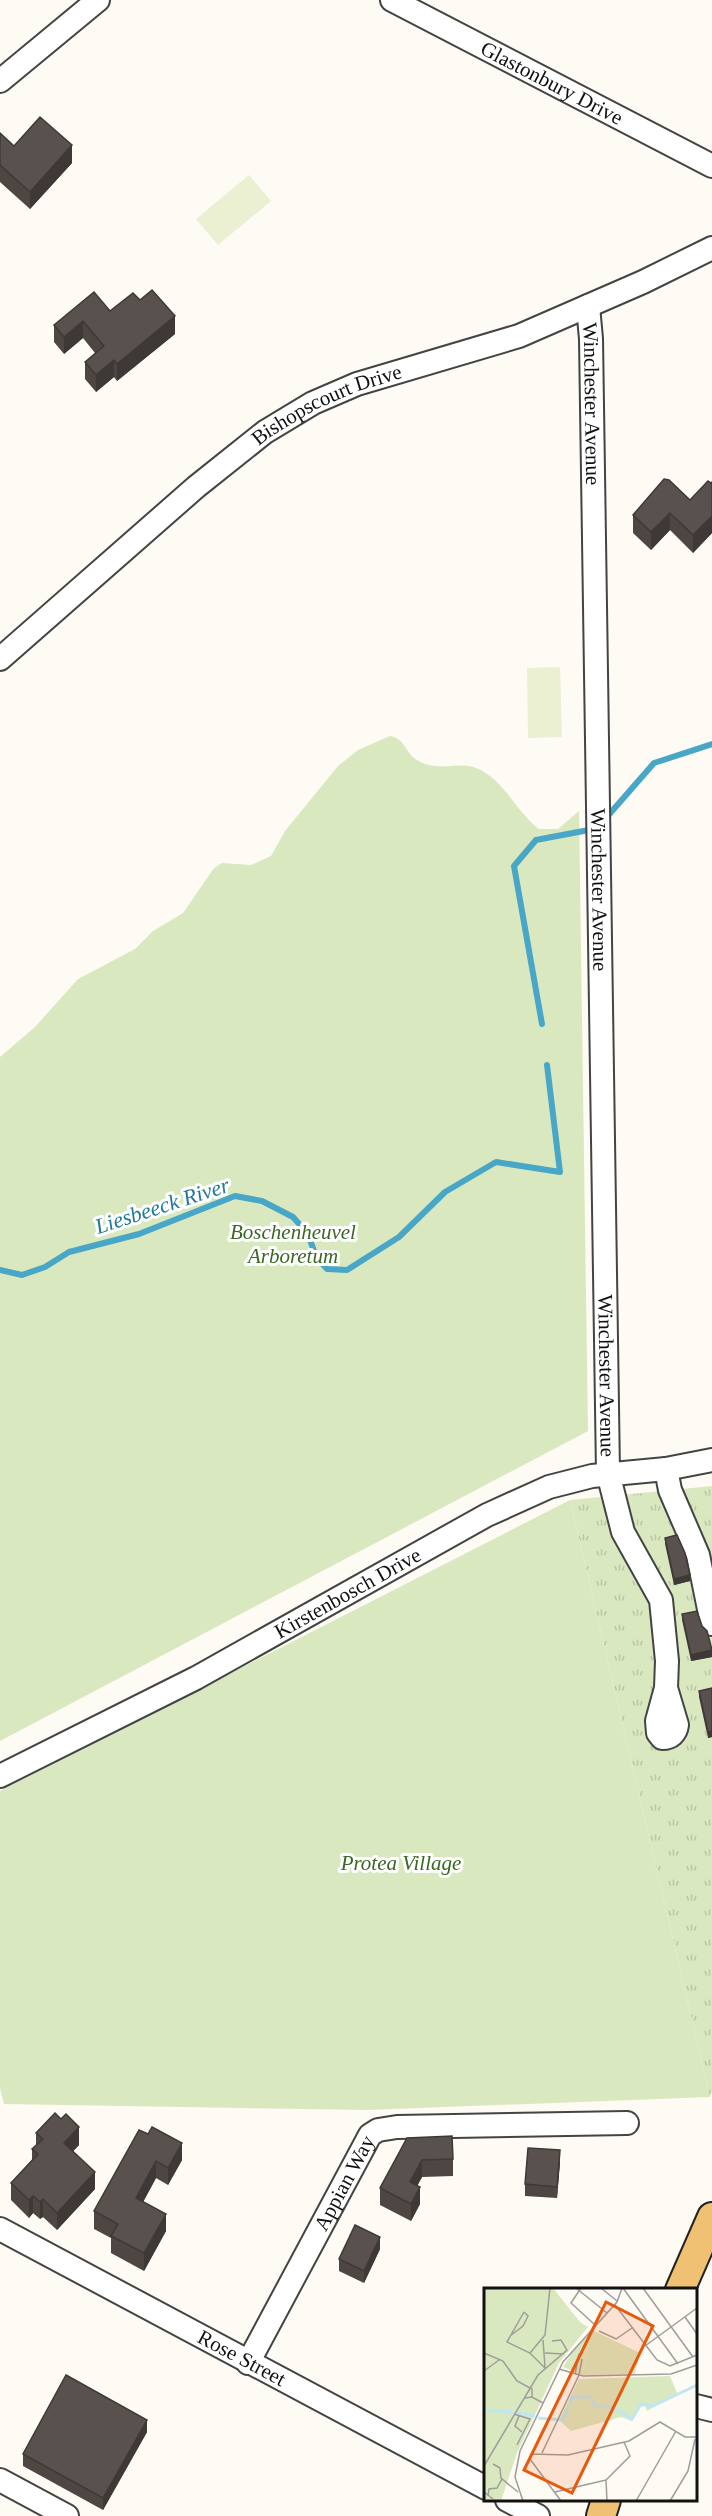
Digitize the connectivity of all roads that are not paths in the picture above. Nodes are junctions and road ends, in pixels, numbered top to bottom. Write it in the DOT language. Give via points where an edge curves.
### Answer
graph roads {
  1 [pos="98,0"];
  2 [pos="392,0"];
  3 [pos="0,81"];
  4 [pos="712,166"];
  5 [pos="712,248"];
  6 [pos="588,306"];
  7 [pos="0,659"];
  8 [pos="712,1460"];
  9 [pos="666,1469"];
  10 [pos="608,1473"];
  11 [pos="712,1624"];
  12 [pos="666,1688"];
  13 [pos="0,1776"];
  14 [pos="627,2123"];
  15 [pos="712,2217"];
  16 [pos="0,2229"];
  17 [pos="680,2288"];
  18 [pos="248,2363"];
  19 [pos="697,2406"];
  20 [pos="712,2410"];
  21 [pos="0,2480"];
  22 [pos="484,2487"];
  23 [pos="511,2501"];
  24 [pos="605,2501"];
  25 [pos="67,2516"];
  26 [pos="538,2516"];
  27 [pos="600,2516"];
  1 -- 3 [label="street"];
  2 -- 4 [label="street, Glastonbury Drive"];
  5 -- 6 [label="street, Bishopscourt Drive"];
  6 -- 7 [label="street, Bishopscourt Drive" via="519,336 357,384 313,403 265,432 196,487"];
  6 -- 10 [label="street, Winchester Avenue"];
  8 -- 9 [label="street, Kirstenbosch Drive"];
  9 -- 10 [label="street, Kirstenbosch Drive"];
  9 -- 11 [label="street" via="670,1490 698,1555"];
  10 -- 12 [label="street, Winchester Avenue" via="623,1532 661,1600 666,1632"];
  10 -- 13 [label="street, Kirstenbosch Drive" via="549,1486 487,1515 195,1678"];
  14 -- 18 [label="street, Appian Way" via="397,2127 370,2135"];
  15 -- 17 [label="main road"];
  16 -- 18 [label="street, Rose Street"];
  18 -- 22 [label="street, Rose Street"];
  19 -- 20 [label="street"];
  21 -- 25 [label="street"];
  23 -- 26 [label="street"];
  24 -- 27 [label="main road"];
}
